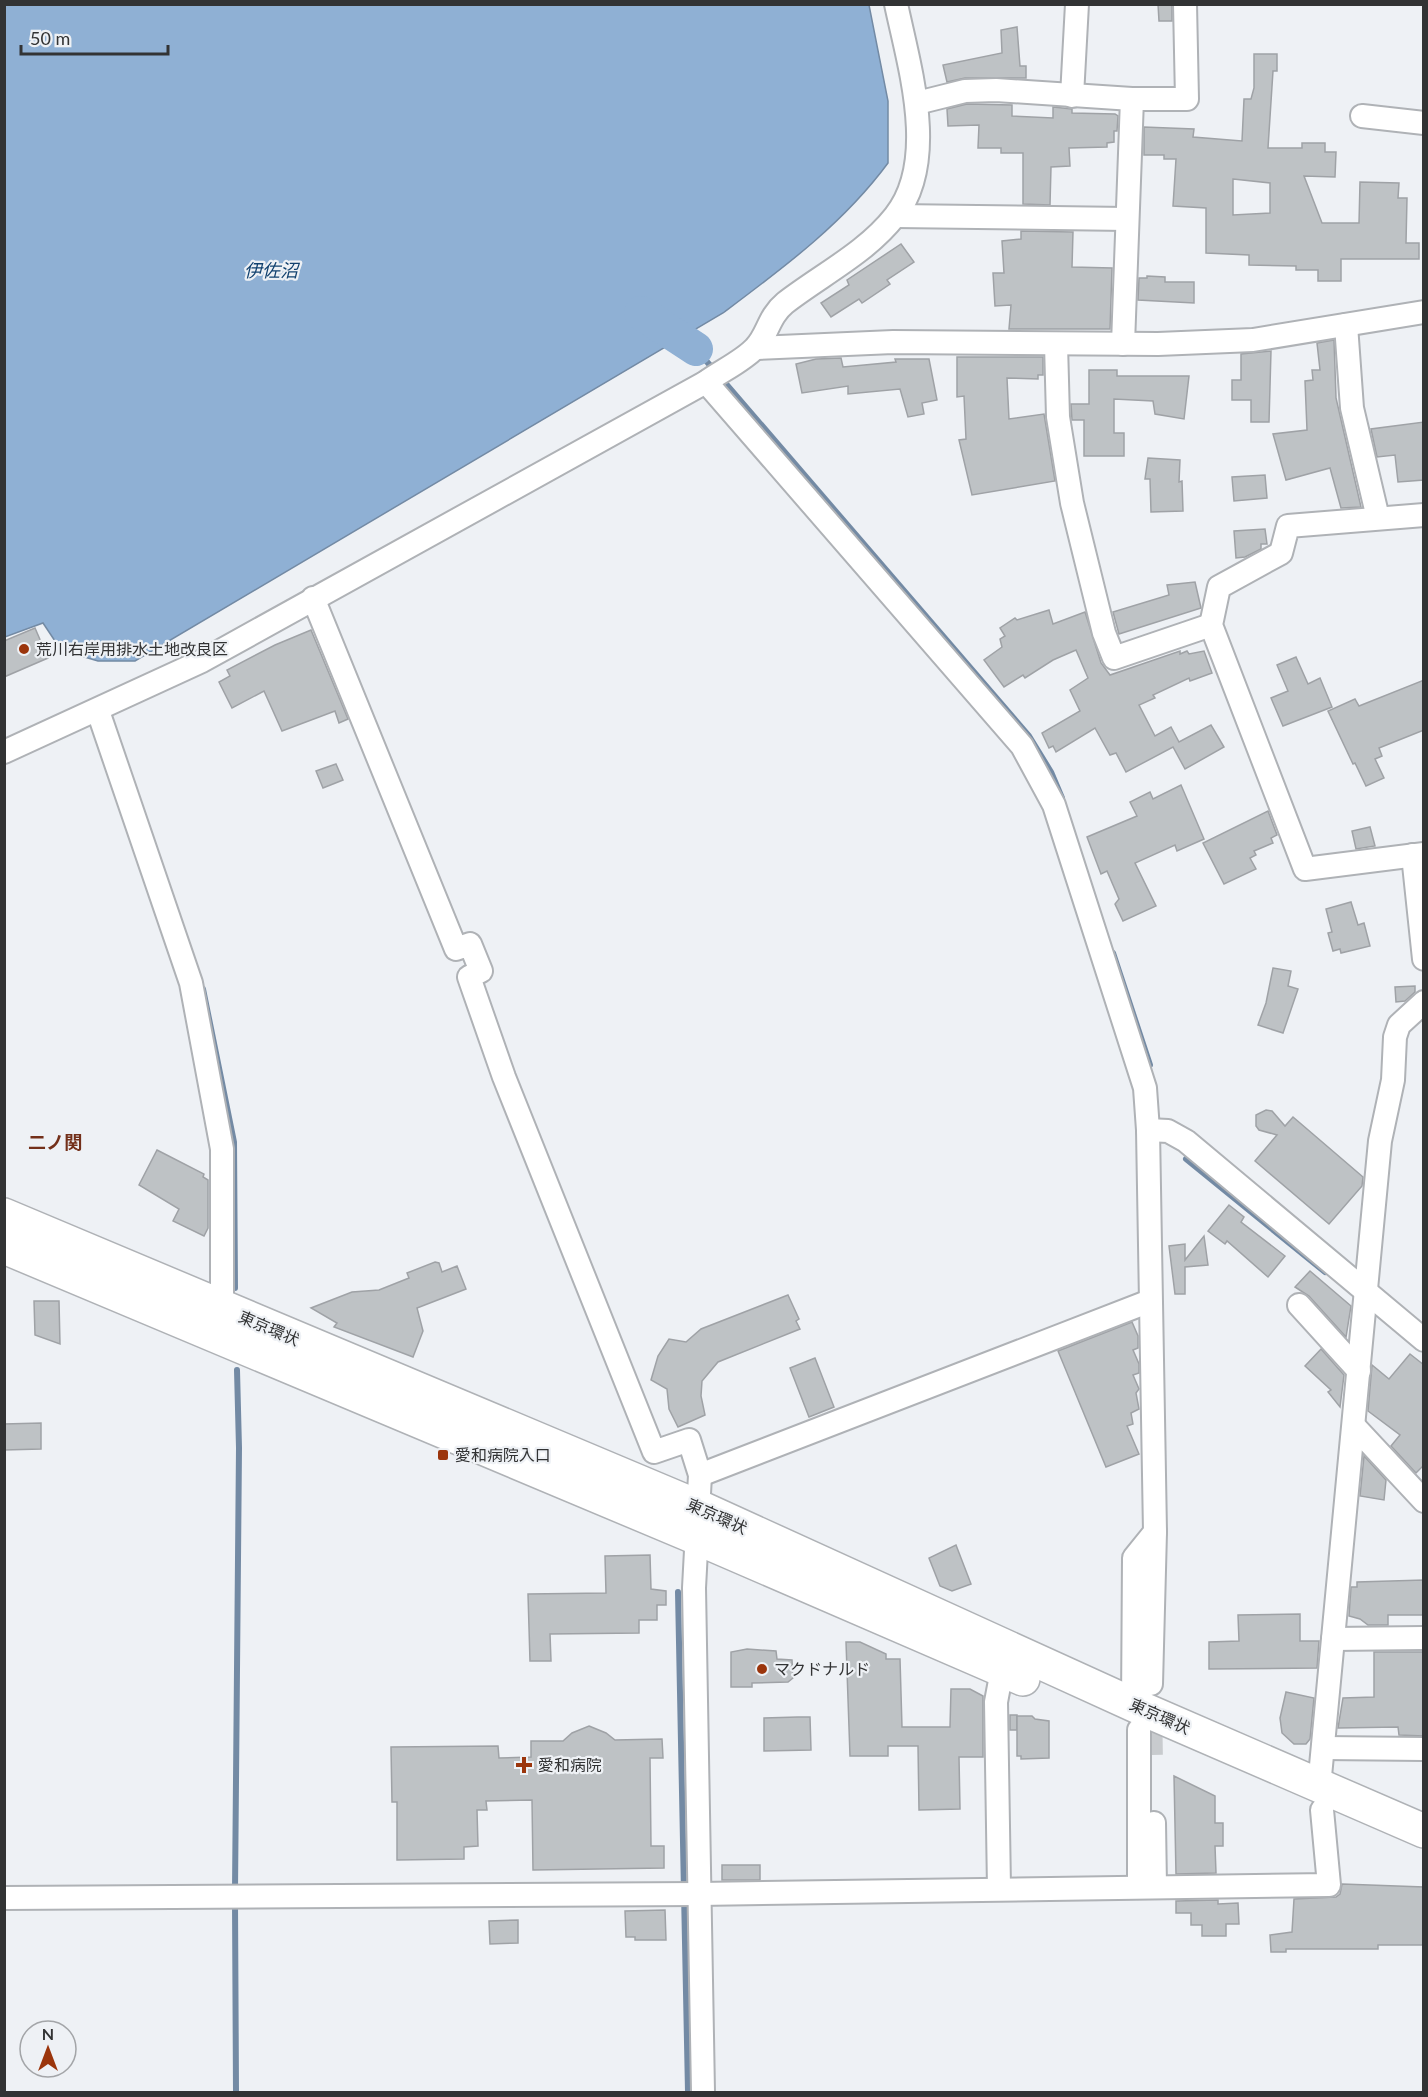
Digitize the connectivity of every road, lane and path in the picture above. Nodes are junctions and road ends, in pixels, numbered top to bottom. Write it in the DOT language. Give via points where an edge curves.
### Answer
graph roads {
  1 [pos="896,4"];
  2 [pos="1077,4"];
  3 [pos="1185,4"];
  4 [pos="1072,96"];
  5 [pos="1132,99"];
  6 [pos="917,103"];
  7 [pos="1362,116"];
  8 [pos="1424,123"];
  9 [pos="896,216"];
  10 [pos="1127,219"];
  11 [pos="1424,312"];
  12 [pos="1346,325"];
  13 [pos="1056,344"];
  14 [pos="1123,344"];
  15 [pos="756,348"];
  16 [pos="706,382"];
  17 [pos="1424,516"];
  18 [pos="1378,518"];
  19 [pos="313,598"];
  20 [pos="1211,625"];
  21 [pos="98,711"];
  22 [pos="4,752"];
  23 [pos="1418,855"];
  24 [pos="1424,959"];
  25 [pos="1424,1002"];
  26 [pos="1148,1130"];
  27 [pos="4,1215"];
  28 [pos="4,1247"];
  29 [pos="1367,1294"];
  30 [pos="1150,1300"];
  31 [pos="1299,1305"];
  32 [pos="222,1308"];
  33 [pos="1424,1340"];
  34 [pos="1359,1371"];
  35 [pos="1354,1426"];
  36 [pos="700,1475"];
  37 [pos="1421,1494"];
  38 [pos="698,1523"];
  39 [pos="1424,1638"];
  40 [pos="1334,1639"];
  41 [pos="1002,1670"];
  42 [pos="1141,1706"];
  43 [pos="1323,1748"];
  44 [pos="1424,1749"];
  45 [pos="1152,1764"];
  46 [pos="1321,1798"];
  47 [pos="1424,1831"];
  48 [pos="1424,1855"];
  49 [pos="1147,1886"];
  50 [pos="999,1888"];
  51 [pos="699,1894"];
  52 [pos="4,1898"];
  53 [pos="703,2092"];
  1 -- 6 [label="street"];
  2 -- 4 [label="street"];
  3 -- 5 [label="street" via="1187,99"];
  4 -- 5 [label="street"];
  4 -- 6 [label="street" via="965,91"];
  5 -- 10 [label="street"];
  6 -- 9 [label="street" via="915,168 908,194"];
  7 -- 8 [label="street"];
  9 -- 10 [label="street"];
  9 -- 15 [label="street" via="861,249 783,305 770,319"];
  10 -- 14 [label="street"];
  11 -- 12 [label="street"];
  12 -- 14 [label="street" via="1253,340"];
  12 -- 18 [label="street" via="1352,408"];
  13 -- 14 [label="street"];
  13 -- 15 [label="street" via="893,342"];
  13 -- 20 [label="street" via="1058,417 1072,502 1104,633 1114,658"];
  15 -- 16 [label="street"];
  16 -- 19 [label="street"];
  16 -- 26 [label="street" via="1022,746 1041,777 1054,805 1145,1088"];
  17 -- 18 [label="street"];
  18 -- 20 [label="street" via="1288,526 1281,553 1220,587"];
  19 -- 21 [label="street" via="202,661"];
  19 -- 36 [label="street" via="456,949 470,944 481,971 468,977 654,1452 689,1440"];
  20 -- 23 [label="street" via="1305,868"];
  21 -- 22 [label="street"];
  21 -- 32 [label="street" via="199,1015 222,1149"];
  23 -- 24 [label="street"];
  25 -- 29 [label="street" via="1399,1025 1395,1037 1393,1080 1380,1141"];
  26 -- 29 [label="street" via="1168,1131 1186,1141"];
  26 -- 30 [label="street"];
  27 -- 32 [label="highway, 東京環状"];
  28 -- 38 [label="highway, 東京環状"];
  29 -- 33 [label="street"];
  29 -- 34 [label="street"];
  30 -- 36 [label="street"];
  30 -- 42 [label="street" via="1155,1532 1134,1558"];
  31 -- 34 [label="street"];
  32 -- 38 [label="highway, 東京環状"];
  34 -- 35 [label="street"];
  35 -- 37 [label="street"];
  35 -- 40 [label="street"];
  36 -- 38 [label="street"];
  38 -- 41 [label="highway, 東京環状"];
  38 -- 42 [label="highway, 東京環状"];
  38 -- 51 [label="street" via="694,1588"];
  39 -- 40 [label="street"];
  40 -- 43 [label="street"];
  41 -- 42 [label="highway, 東京環状"];
  41 -- 50 [label="street" via="996,1702"];
  42 -- 46 [label="highway, 東京環状"];
  42 -- 49 [label="street"];
  43 -- 44 [label="street"];
  43 -- 46 [label="street"];
  45 -- 49 [label="street"];
  46 -- 47 [label="highway, 東京環状"];
  46 -- 48 [label="highway, 東京環状"];
  46 -- 49 [label="street" via="1329,1885"];
  49 -- 50 [label="street"];
  50 -- 51 [label="street"];
  51 -- 52 [label="street"];
  51 -- 53 [label="street"];
}
